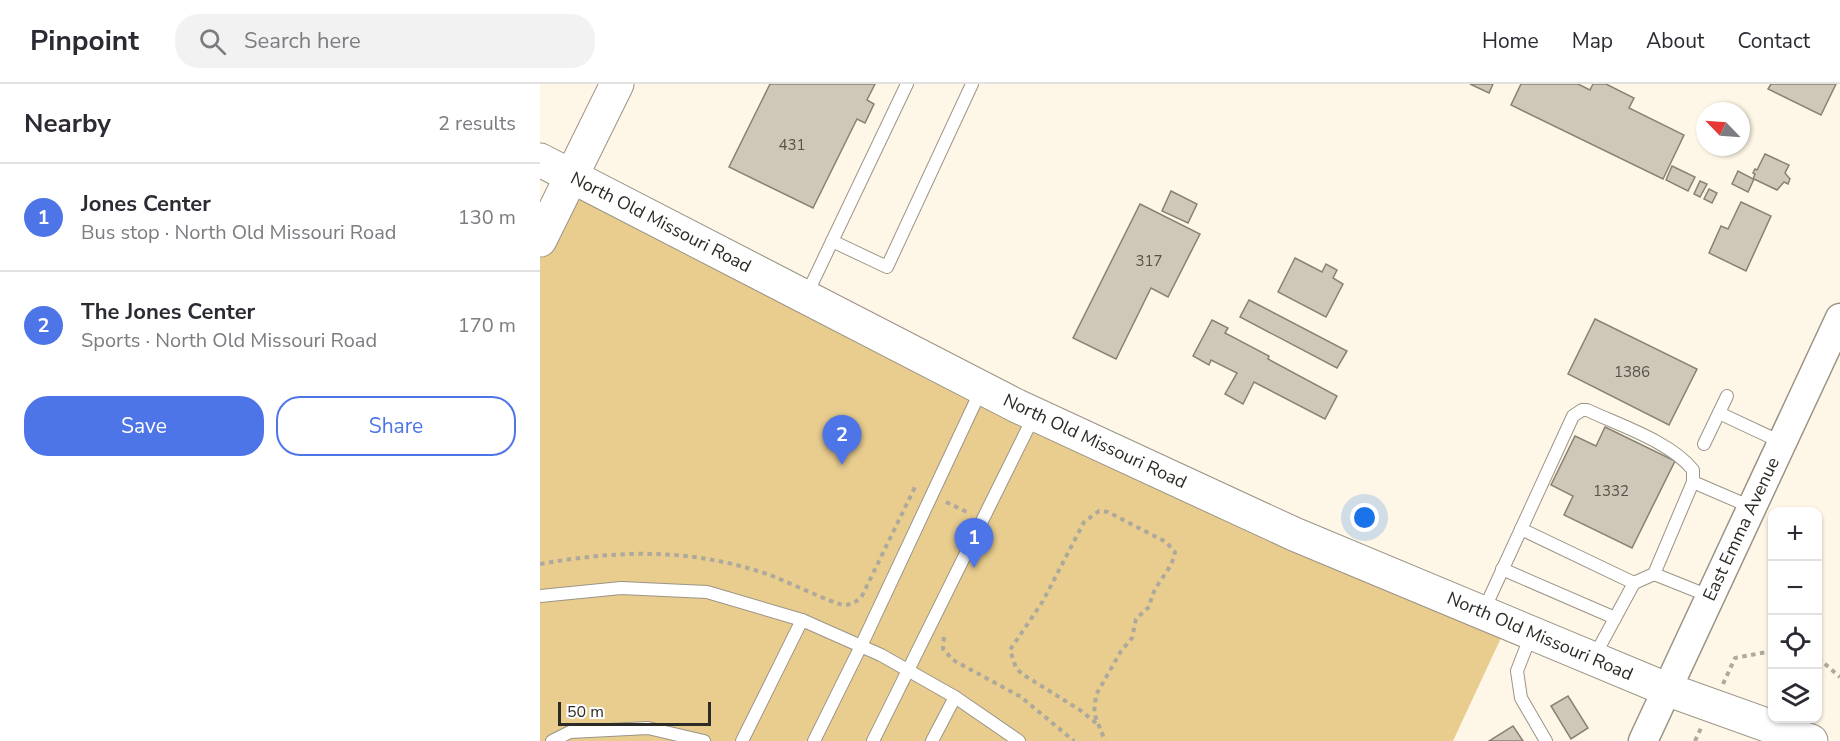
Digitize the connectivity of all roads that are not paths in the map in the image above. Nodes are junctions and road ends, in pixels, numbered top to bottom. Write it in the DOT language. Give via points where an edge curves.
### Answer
graph roads {
  1 [pos="617,84"];
  2 [pos="907,84"];
  3 [pos="972,84"];
  4 [pos="540,160"];
  5 [pos="571,176"];
  6 [pos="540,240"];
  7 [pos="832,241"];
  8 [pos="805,297"];
  9 [pos="1840,318"];
  10 [pos="982,388"];
  11 [pos="1727,396"];
  12 [pos="1719,413"];
  13 [pos="1035,414"];
  14 [pos="1781,442"];
  15 [pos="1704,444"];
  16 [pos="1693,482"];
  17 [pos="1751,507"];
  18 [pos="1521,529"];
  19 [pos="1502,569"];
  20 [pos="1654,574"];
  21 [pos="1634,583"];
  22 [pos="540,596"];
  23 [pos="1709,596"];
  24 [pos="1483,612"];
  25 [pos="1615,618"];
  26 [pos="801,620"];
  27 [pos="1532,633"];
  28 [pos="861,646"];
  29 [pos="1593,658"];
  30 [pos="908,670"];
  31 [pos="1666,689"];
  32 [pos="955,697"];
  33 [pos="552,741"];
  34 [pos="704,741"];
  35 [pos="742,741"];
  36 [pos="814,741"];
  37 [pos="873,741"];
  38 [pos="932,741"];
  39 [pos="1019,741"];
  40 [pos="1546,741"];
  41 [pos="1643,741"];
  42 [pos="1811,741"];
  1 -- 5 [label="main road"];
  2 -- 7 [label="lane"];
  3 -- 7 [label="lane" via="887,267"];
  4 -- 5 [label="main road, North Old Missouri Road"];
  5 -- 6 [label="main road"];
  5 -- 8 [label="main road, North Old Missouri Road"];
  7 -- 8 [label="lane"];
  8 -- 10 [label="main road, North Old Missouri Road"];
  9 -- 14 [label="street, East Emma Avenue"];
  10 -- 13 [label="main road, North Old Missouri Road"];
  10 -- 28 [label="lane"];
  11 -- 12 [label="lane"];
  12 -- 14 [label="lane"];
  12 -- 15 [label="lane"];
  13 -- 24 [label="main road, North Old Missouri Road" via="1294,534"];
  13 -- 30 [label="lane"];
  14 -- 17 [label="street, East Emma Avenue"];
  16 -- 17 [label="lane"];
  16 -- 18 [label="lane" via="1693,470 1670,449 1582,410 1573,416"];
  16 -- 20 [label="lane"];
  17 -- 23 [label="street, East Emma Avenue"];
  18 -- 19 [label="lane"];
  18 -- 21 [label="lane"];
  19 -- 24 [label="lane"];
  19 -- 25 [label="lane"];
  20 -- 21 [label="lane"];
  20 -- 23 [label="lane"];
  21 -- 25 [label="lane"];
  22 -- 26 [label="lane" via="621,588 706,592"];
  23 -- 31 [label="street, East Emma Avenue"];
  24 -- 27 [label="main road, North Old Missouri Road"];
  25 -- 29 [label="lane"];
  26 -- 28 [label="lane"];
  26 -- 35 [label="lane"];
  27 -- 29 [label="main road, North Old Missouri Road"];
  27 -- 40 [label="lane" via="1517,670 1521,698"];
  28 -- 30 [label="lane"];
  28 -- 36 [label="lane"];
  29 -- 31 [label="main road, North Old Missouri Road"];
  30 -- 32 [label="lane"];
  30 -- 37 [label="lane"];
  31 -- 41 [label="street, East Emma Avenue"];
  31 -- 42 [label="main road, North Old Missouri Road"];
  32 -- 38 [label="lane"];
  32 -- 39 [label="lane"];
  33 -- 34 [label="lane" via="570,732 648,728"];
}
